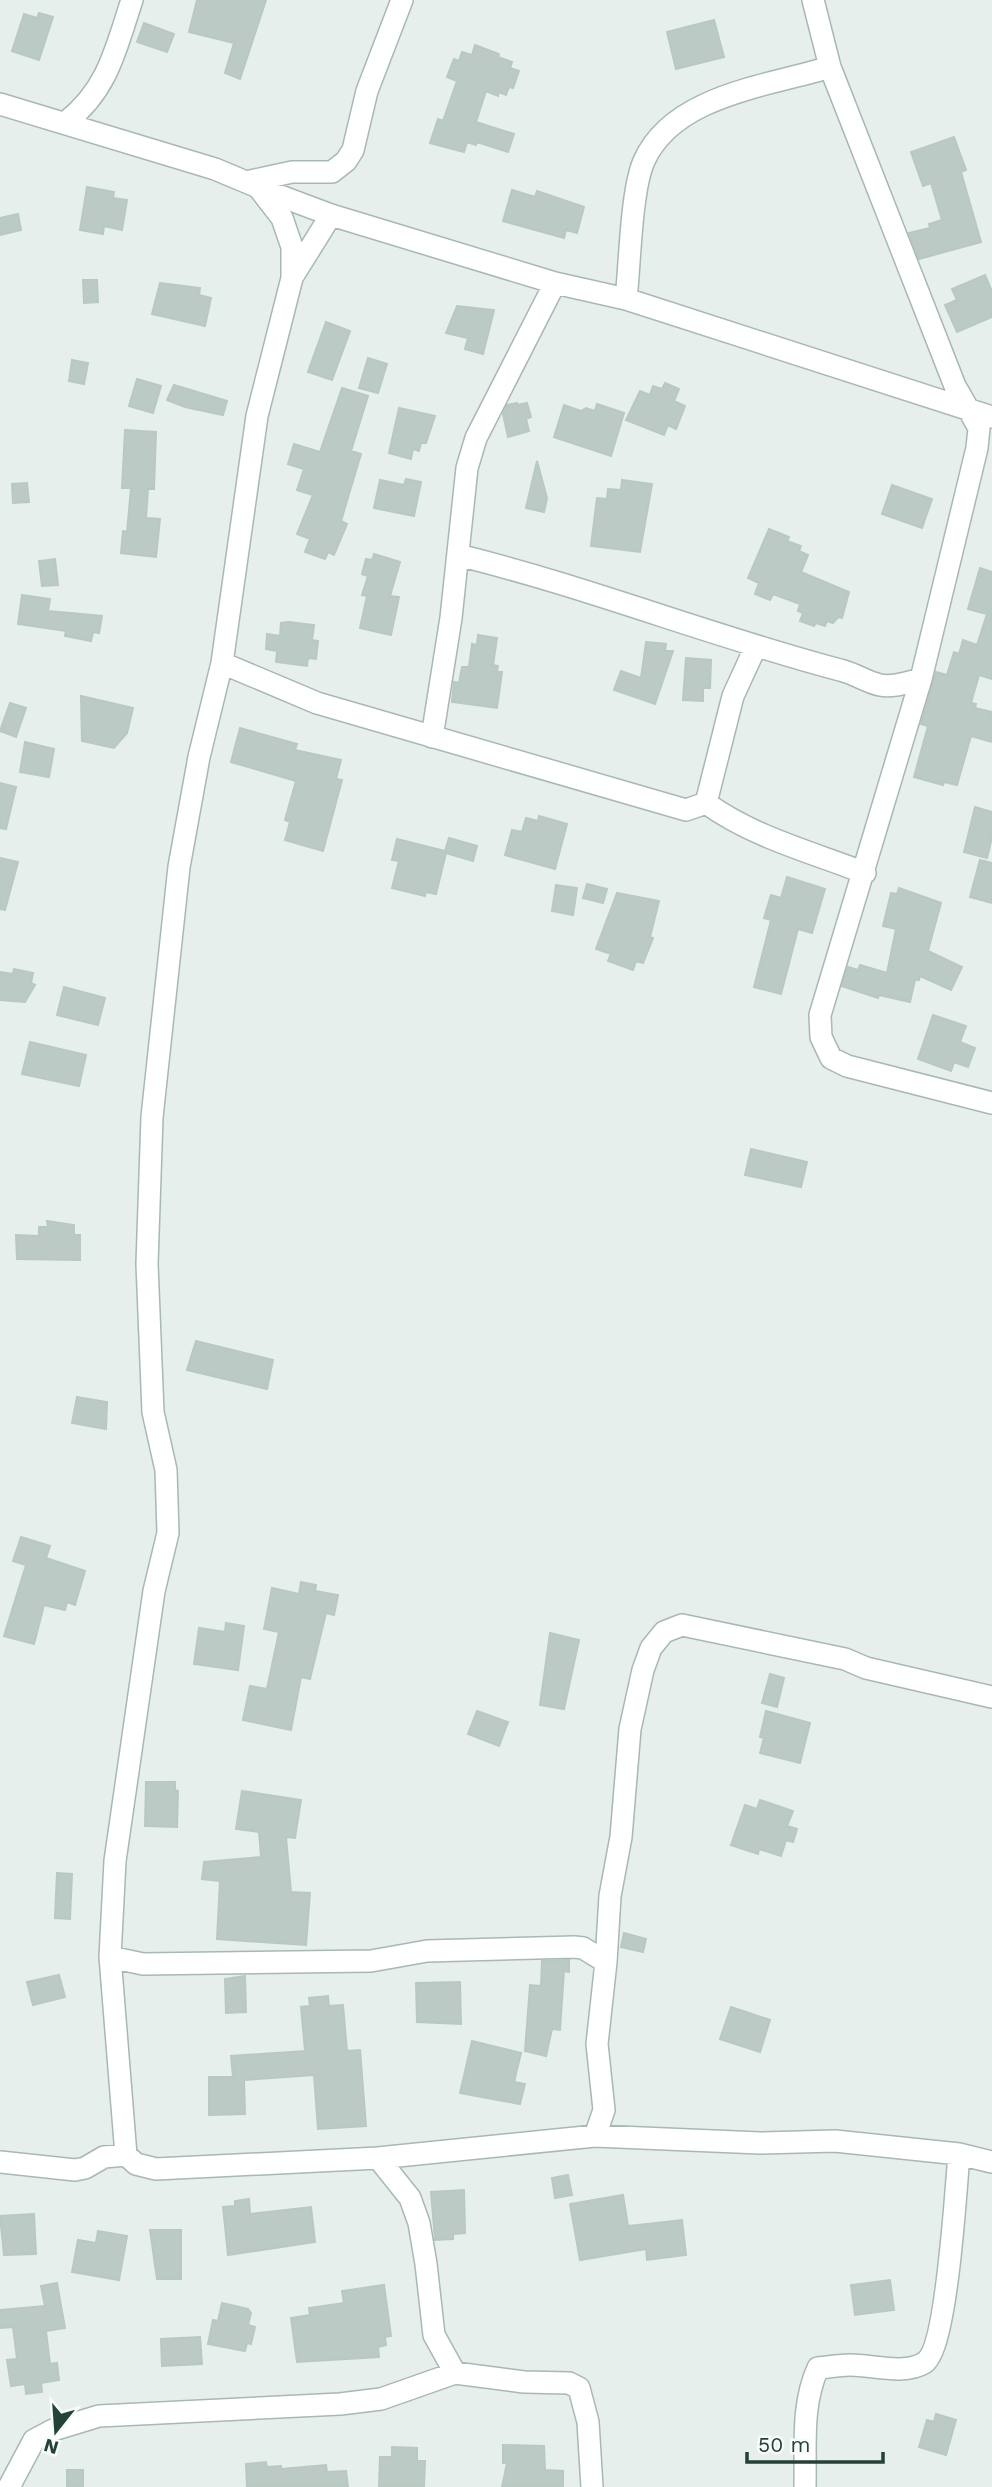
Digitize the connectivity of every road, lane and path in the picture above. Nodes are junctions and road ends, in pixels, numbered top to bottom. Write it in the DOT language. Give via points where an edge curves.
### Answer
graph roads {
  1 [pos="132,0"];
  2 [pos="402,0"];
  3 [pos="813,0"];
  4 [pos="830,67"];
  5 [pos="0,104"];
  6 [pos="66,122"];
  7 [pos="252,185"];
  8 [pos="331,215"];
  9 [pos="292,278"];
  10 [pos="555,282"];
  11 [pos="626,299"];
  12 [pos="965,407"];
  13 [pos="992,417"];
  14 [pos="458,555"];
  15 [pos="756,646"];
  16 [pos="222,663"];
  17 [pos="921,679"];
  18 [pos="432,737"];
  19 [pos="706,803"];
  20 [pos="865,873"];
  21 [pos="992,1103"];
  22 [pos="992,1697"];
  23 [pos="110,1957"];
  24 [pos="606,1962"];
  25 [pos="595,2136"];
  26 [pos="959,2154"];
  27 [pos="126,2155"];
  28 [pos="378,2158"];
  29 [pos="0,2162"];
  30 [pos="992,2162"];
  31 [pos="455,2373"];
  32 [pos="9,2487"];
  33 [pos="592,2487"];
  34 [pos="805,2487"];
  1 -- 6 [label="street" via="98,92"];
  2 -- 7 [label="street" via="346,161 332,172 292,172"];
  3 -- 4 [label="street"];
  4 -- 11 [label="street" via="706,103 656,141 638,180"];
  4 -- 12 [label="street"];
  5 -- 6 [label="street"];
  6 -- 7 [label="street"];
  7 -- 8 [label="street"];
  7 -- 9 [label="street" via="285,228 292,247"];
  8 -- 9 [label="street"];
  8 -- 10 [label="street"];
  9 -- 16 [label="street" via="257,416"];
  10 -- 11 [label="street"];
  10 -- 14 [label="street" via="476,438 467,468"];
  11 -- 12 [label="street"];
  12 -- 13 [label="street"];
  12 -- 17 [label="street" via="979,428 977,448"];
  14 -- 15 [label="street" via="598,593"];
  14 -- 18 [label="street"];
  15 -- 17 [label="street" via="878,685"];
  15 -- 19 [label="street" via="733,696"];
  16 -- 18 [label="street" via="317,703"];
  16 -- 23 [label="street" via="179,867 152,1117 147,1264 153,1412 166,1470 168,1533 154,1591 130,1746 115,1861"];
  17 -- 20 [label="street"];
  18 -- 19 [label="street" via="686,810"];
  19 -- 20 [label="street" via="752,831"];
  20 -- 21 [label="street" via="820,1015 821,1037 831,1058"];
  22 -- 24 [label="street" via="845,1659 682,1625 664,1632 651,1648 643,1670 630,1729"];
  23 -- 24 [label="street" via="144,1964 370,1961 427,1951 574,1947"];
  23 -- 27 [label="street"];
  24 -- 25 [label="street" via="597,2044 604,2110"];
  25 -- 26 [label="street" via="760,2143 835,2141"];
  25 -- 28 [label="street"];
  26 -- 30 [label="street"];
  26 -- 34 [label="street" via="934,2352 924,2363 904,2368 818,2368 806,2411"];
  27 -- 28 [label="street" via="136,2164 156,2169"];
  27 -- 29 [label="street" via="104,2157 75,2170"];
  28 -- 31 [label="street" via="410,2198 419,2223 434,2335"];
  31 -- 32 [label="street" via="381,2399 340,2404 99,2416 34,2440"];
  31 -- 33 [label="street" via="569,2383 579,2388 588,2422"];
}
